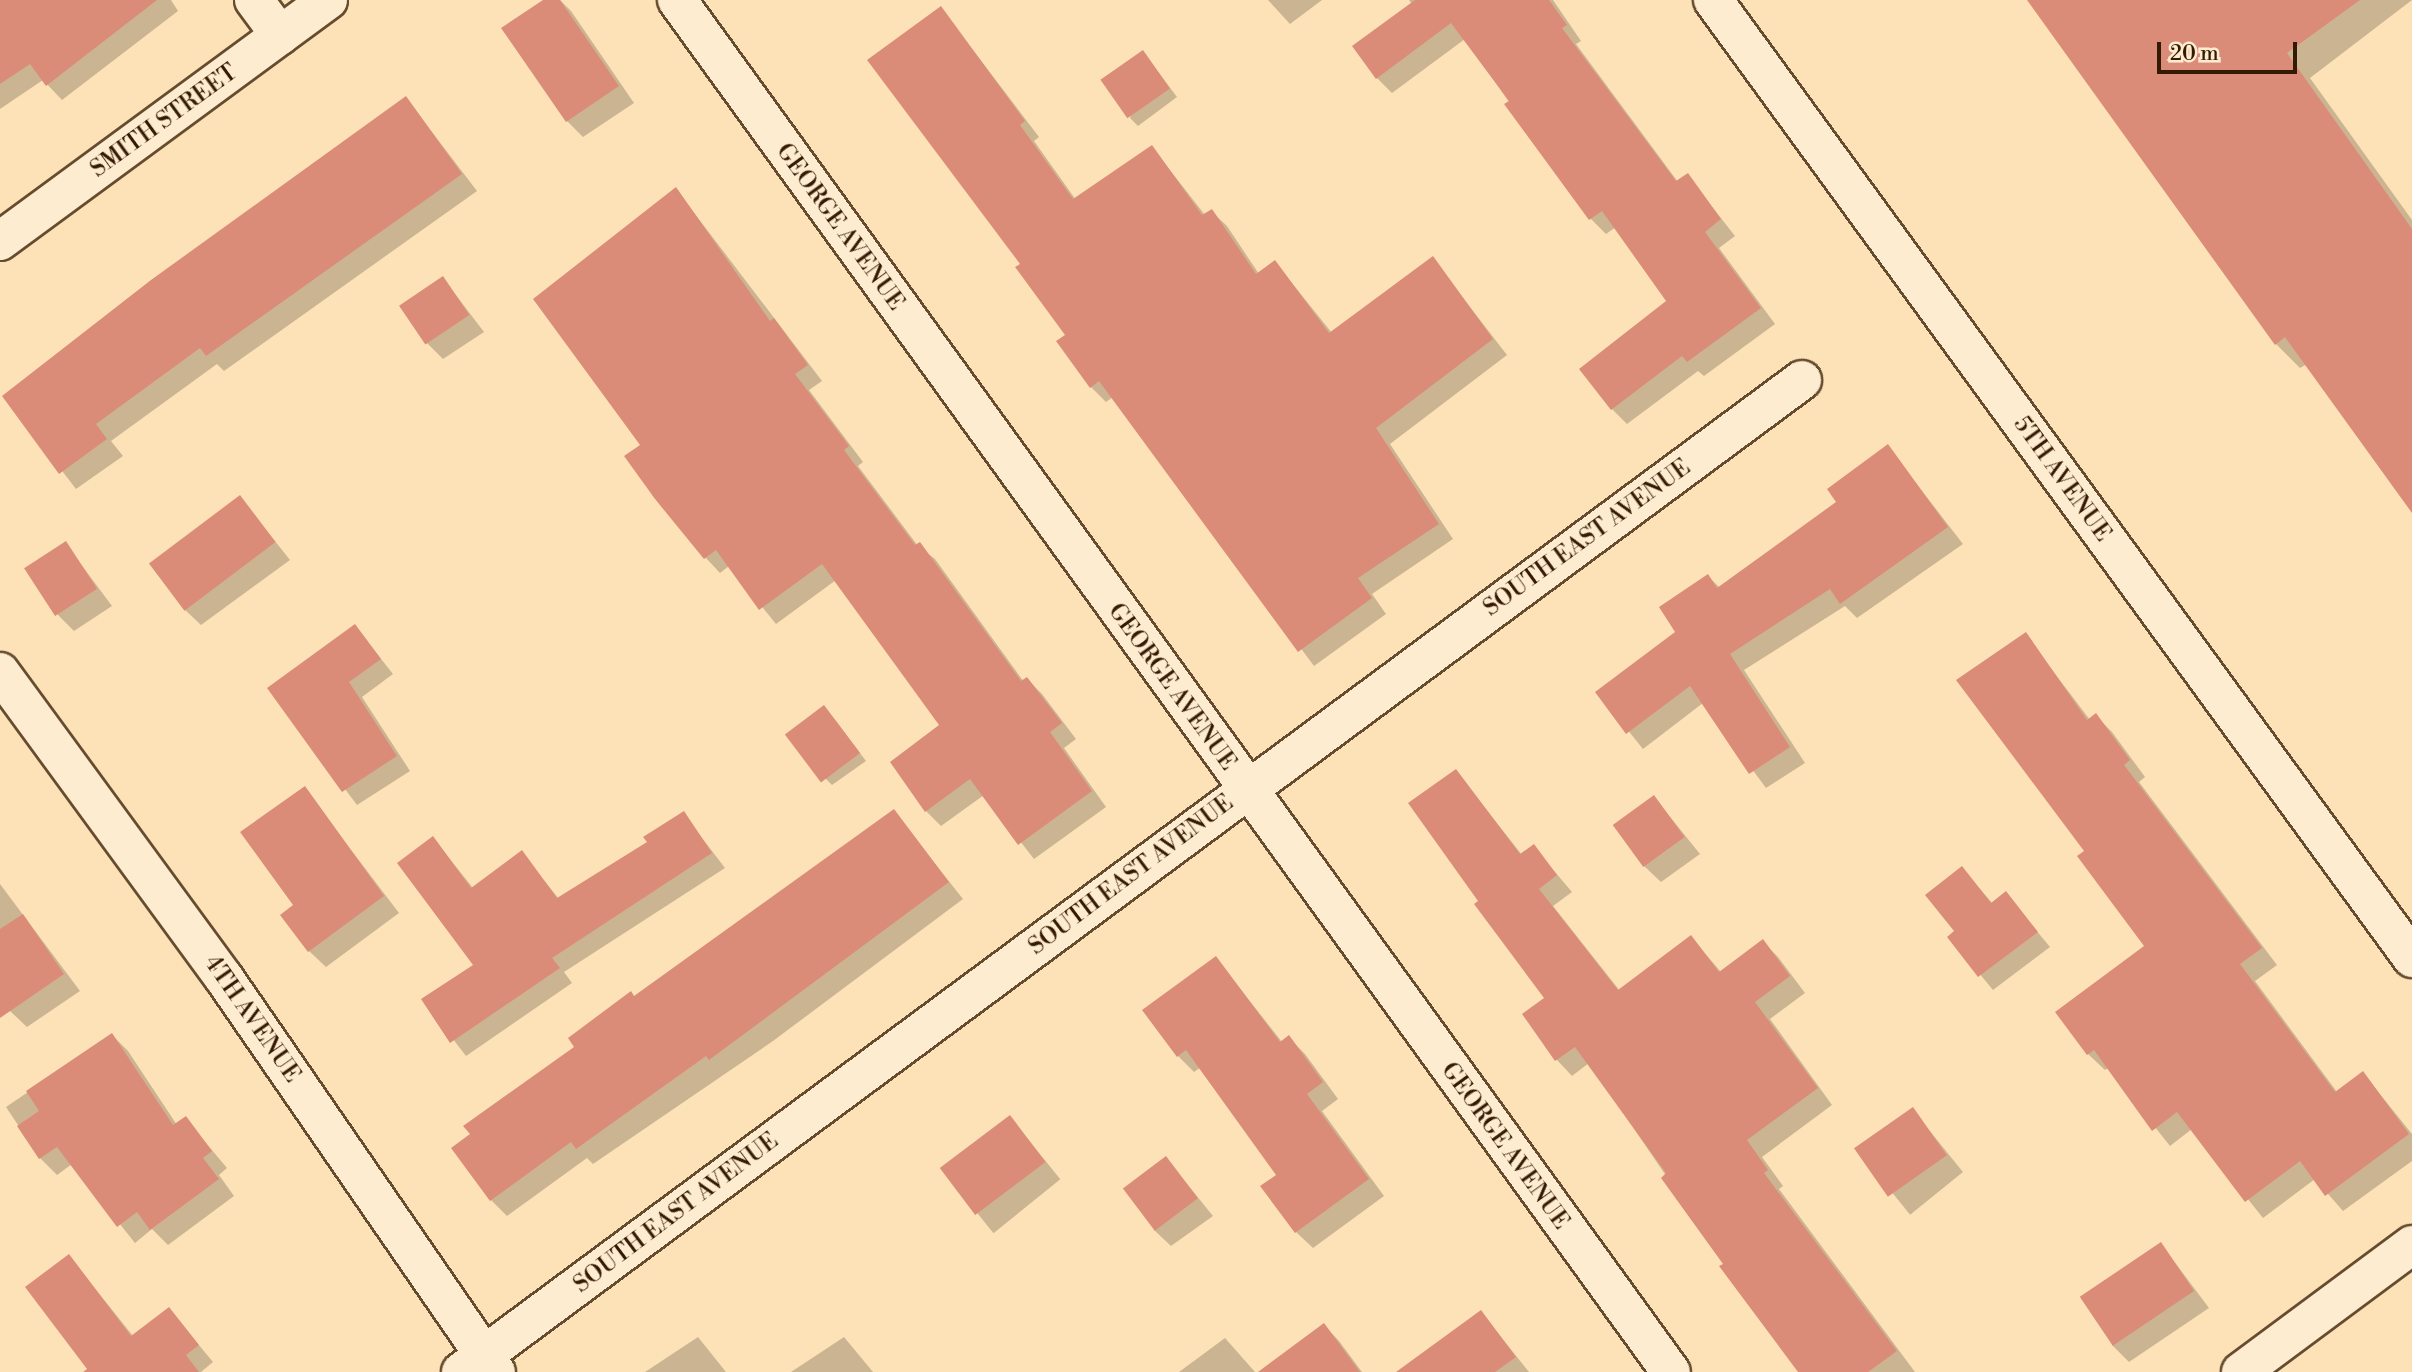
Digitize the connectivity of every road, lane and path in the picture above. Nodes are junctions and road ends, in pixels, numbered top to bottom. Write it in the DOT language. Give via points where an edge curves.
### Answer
graph roads {
  1 [pos="254,0"];
  2 [pos="328,0"];
  3 [pos="677,0"];
  4 [pos="1713,0"];
  5 [pos="280,36"];
  6 [pos="0,242"];
  7 [pos="1802,380"];
  8 [pos="0,672"];
  9 [pos="1245,790"];
  10 [pos="2412,958"];
  11 [pos="2412,1245"];
  12 [pos="480,1366"];
  13 [pos="1671,1372"];
  14 [pos="2241,1372"];
  1 -- 5 [label="street"];
  2 -- 5 [label="street, SMITH STREET"];
  3 -- 9 [label="street, GEORGE AVENUE"];
  4 -- 10 [label="street, 5TH AVENUE"];
  5 -- 6 [label="street, SMITH STREET"];
  7 -- 9 [label="street, SOUTH EAST AVENUE"];
  8 -- 12 [label="street, 4TH AVENUE" via="224,978"];
  9 -- 12 [label="street, SOUTH EAST AVENUE"];
  9 -- 13 [label="street, GEORGE AVENUE"];
  11 -- 14 [label="street"];
}
